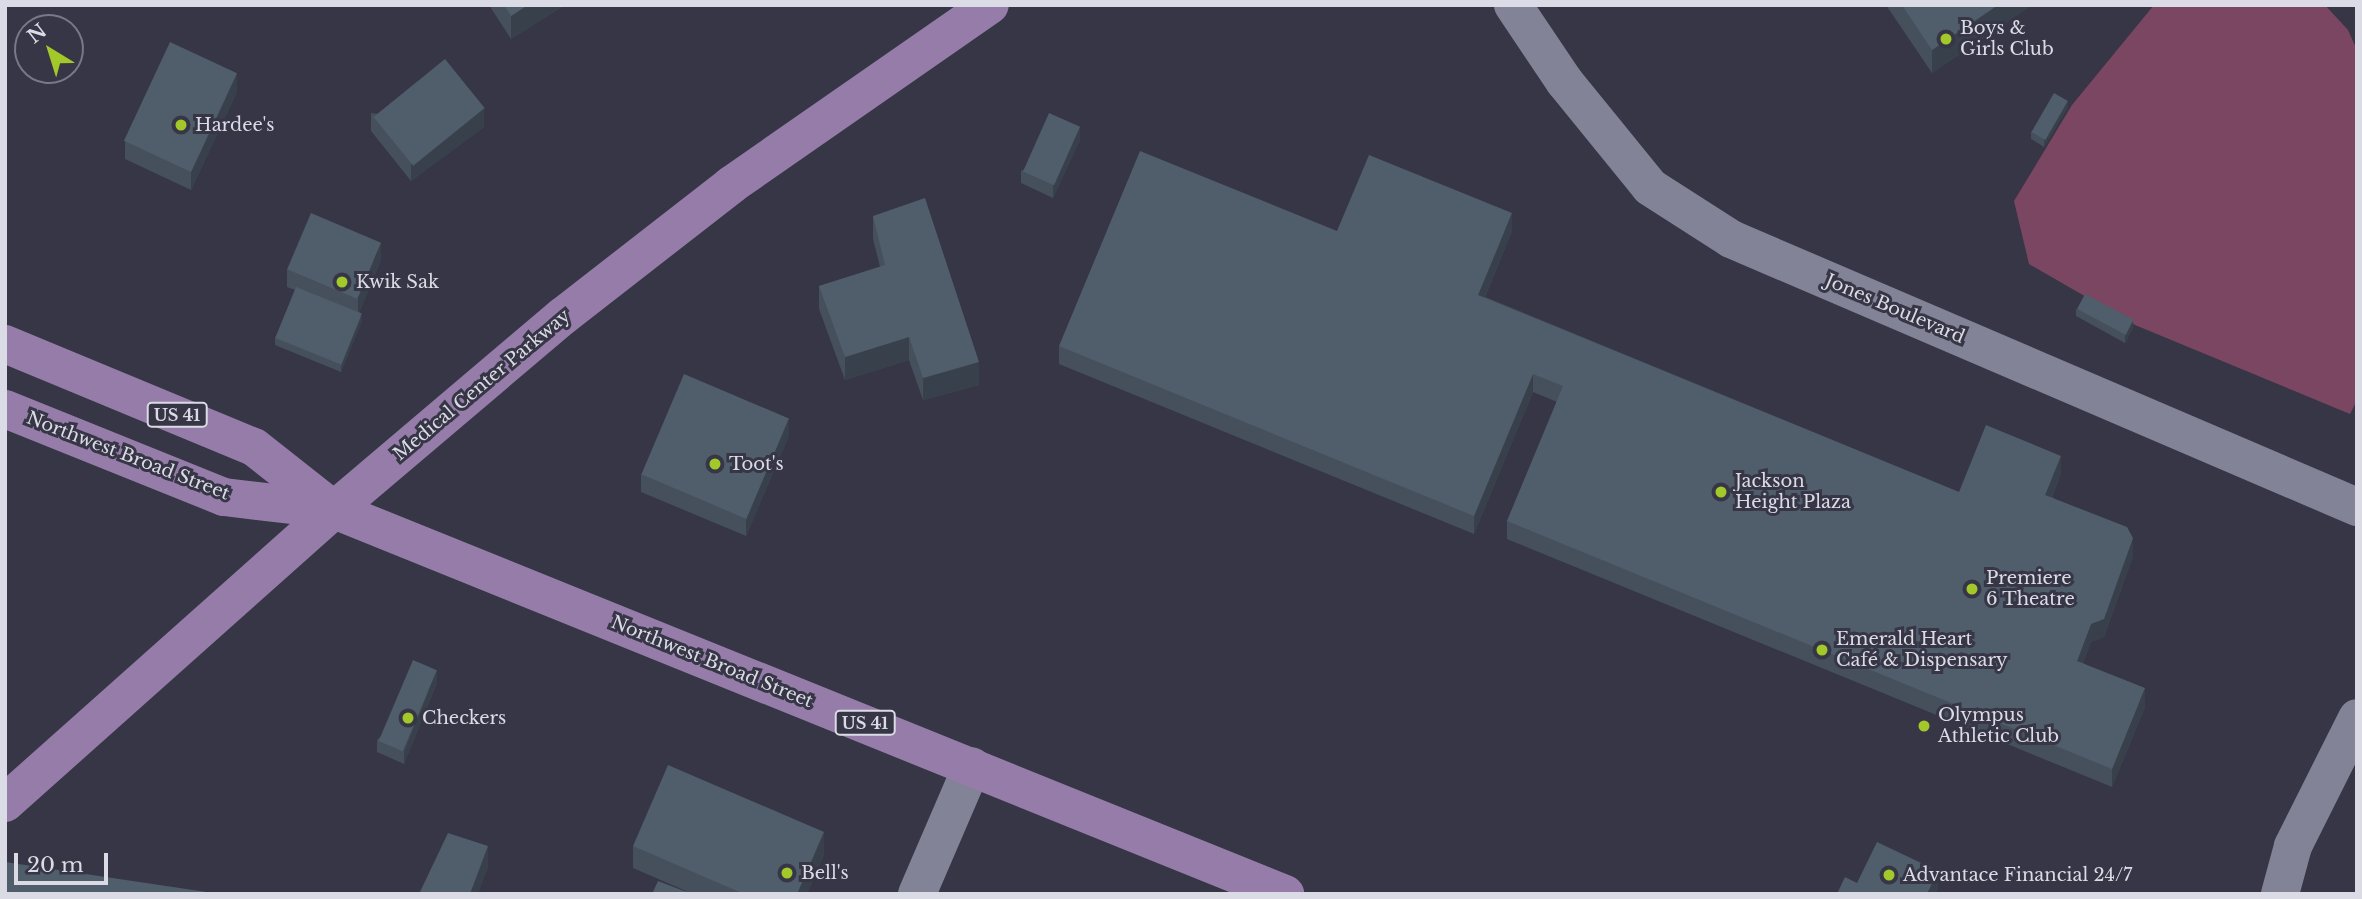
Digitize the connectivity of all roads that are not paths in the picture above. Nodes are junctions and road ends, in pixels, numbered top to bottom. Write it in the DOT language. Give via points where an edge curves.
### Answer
graph roads {
  1 [pos="1513,5"];
  2 [pos="978,9"];
  3 [pos="5,344"];
  4 [pos="5,409"];
  5 [pos="2357,507"];
  6 [pos="334,510"];
  7 [pos="2357,718"];
  8 [pos="972,766"];
  9 [pos="5,803"];
  10 [pos="917,894"];
  11 [pos="1285,894"];
  12 [pos="2280,894"];
  1 -- 5 [label="street, Jones Boulevard" via="1564,81 1650,187 1731,239"];
  2 -- 6 [label="main road, Medical Center Parkway" via="721,193 563,316"];
  3 -- 6 [label="main road, Northwest Broad Street / US 41" via="254,447"];
  4 -- 6 [label="main road, Northwest Broad Street / US 41" via="224,497"];
  6 -- 8 [label="main road, Northwest Broad Street / US 41"];
  6 -- 9 [label="main road, Medical Center Parkway"];
  7 -- 12 [label="street" via="2293,846"];
  8 -- 10 [label="street"];
  8 -- 11 [label="main road, Northwest Broad Street / US 41"];
}
